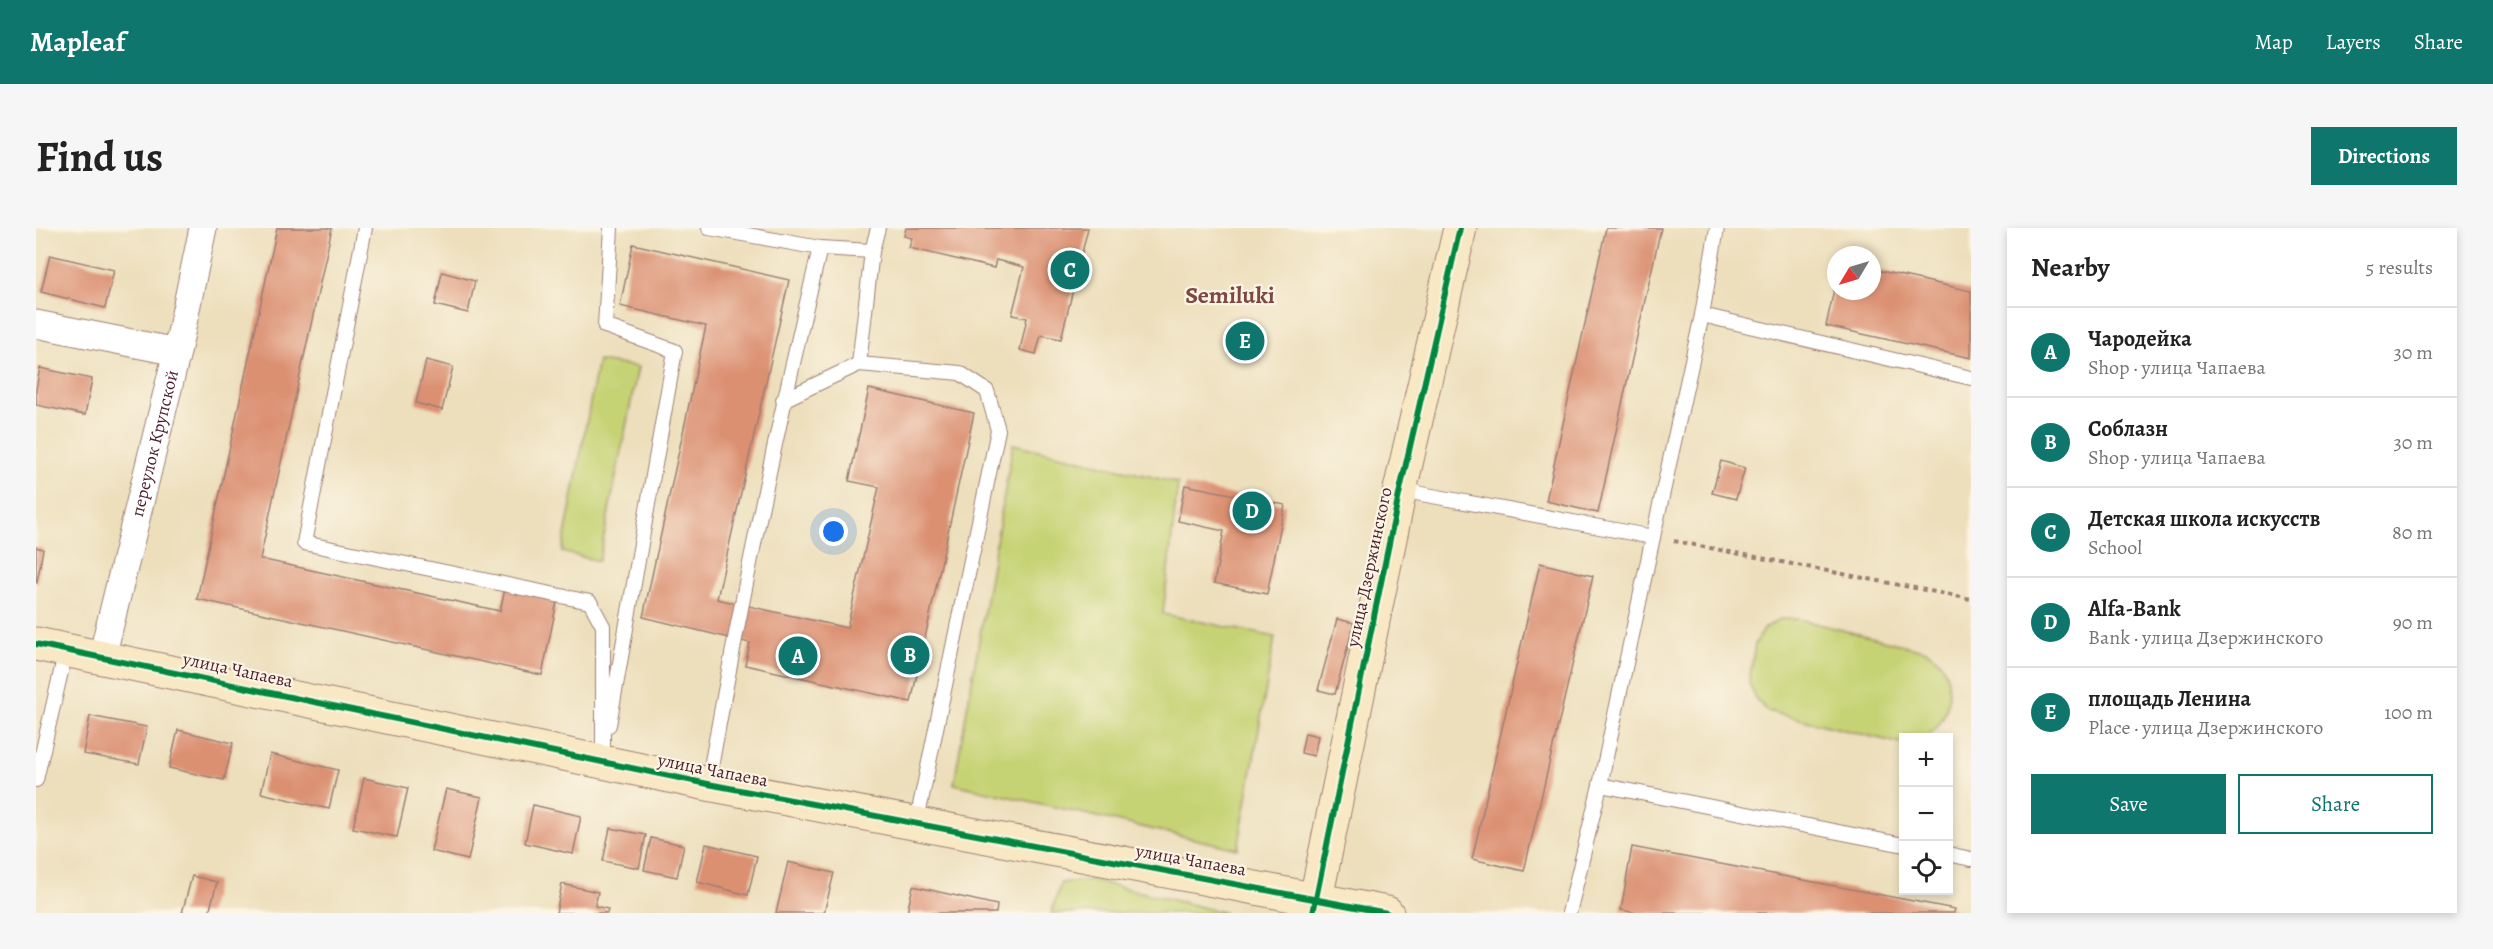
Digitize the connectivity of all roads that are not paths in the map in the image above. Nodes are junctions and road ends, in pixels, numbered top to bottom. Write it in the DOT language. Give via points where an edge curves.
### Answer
graph roads {
  1 [pos="203,228"];
  2 [pos="365,228"];
  3 [pos="611,228"];
  4 [pos="709,228"];
  5 [pos="878,228"];
  6 [pos="1460,228"];
  7 [pos="1717,228"];
  8 [pos="820,248"];
  9 [pos="872,251"];
  10 [pos="1702,315"];
  11 [pos="36,324"];
  12 [pos="177,352"];
  13 [pos="859,364"];
  14 [pos="1971,378"];
  15 [pos="783,400"];
  16 [pos="1400,490"];
  17 [pos="1653,537"];
  18 [pos="51,647"];
  19 [pos="102,657"];
  20 [pos="603,763"];
  21 [pos="36,780"];
  22 [pos="708,784"];
  23 [pos="1600,785"];
  24 [pos="916,825"];
  25 [pos="1899,844"];
  26 [pos="1953,855"];
  27 [pos="1971,859"];
  28 [pos="1314,905"];
  29 [pos="1387,913"];
  30 [pos="1569,913"];
  1 -- 12 [label="street, переулок Крупской"];
  2 -- 20 [label="lane" via="304,543 590,602 603,626"];
  3 -- 20 [label="lane" via="605,326 675,351"];
  4 -- 8 [label="lane"];
  5 -- 9 [label="lane"];
  6 -- 16 [label="street, улица Дзержинского"];
  7 -- 10 [label="lane"];
  8 -- 9 [label="lane"];
  8 -- 15 [label="lane"];
  9 -- 13 [label="lane"];
  10 -- 14 [label="lane"];
  10 -- 17 [label="lane"];
  11 -- 12 [label="street"];
  12 -- 19 [label="street, переулок Крупской"];
  13 -- 15 [label="lane"];
  13 -- 24 [label="lane" via="960,373 987,391 998,430"];
  15 -- 22 [label="lane" via="739,609"];
  16 -- 17 [label="lane"];
  16 -- 28 [label="street, улица Дзержинского"];
  17 -- 23 [label="lane"];
  18 -- 19 [label="street, улица Чапаева"];
  18 -- 21 [label="lane"];
  19 -- 20 [label="street, улица Чапаева"];
  20 -- 22 [label="street, улица Чапаева"];
  22 -- 24 [label="street, улица Чапаева"];
  23 -- 25 [label="lane"];
  23 -- 30 [label="lane"];
  24 -- 28 [label="street, улица Чапаева"];
  26 -- 27 [label="lane"];
  28 -- 29 [label="street, улица Чапаева"];
}
